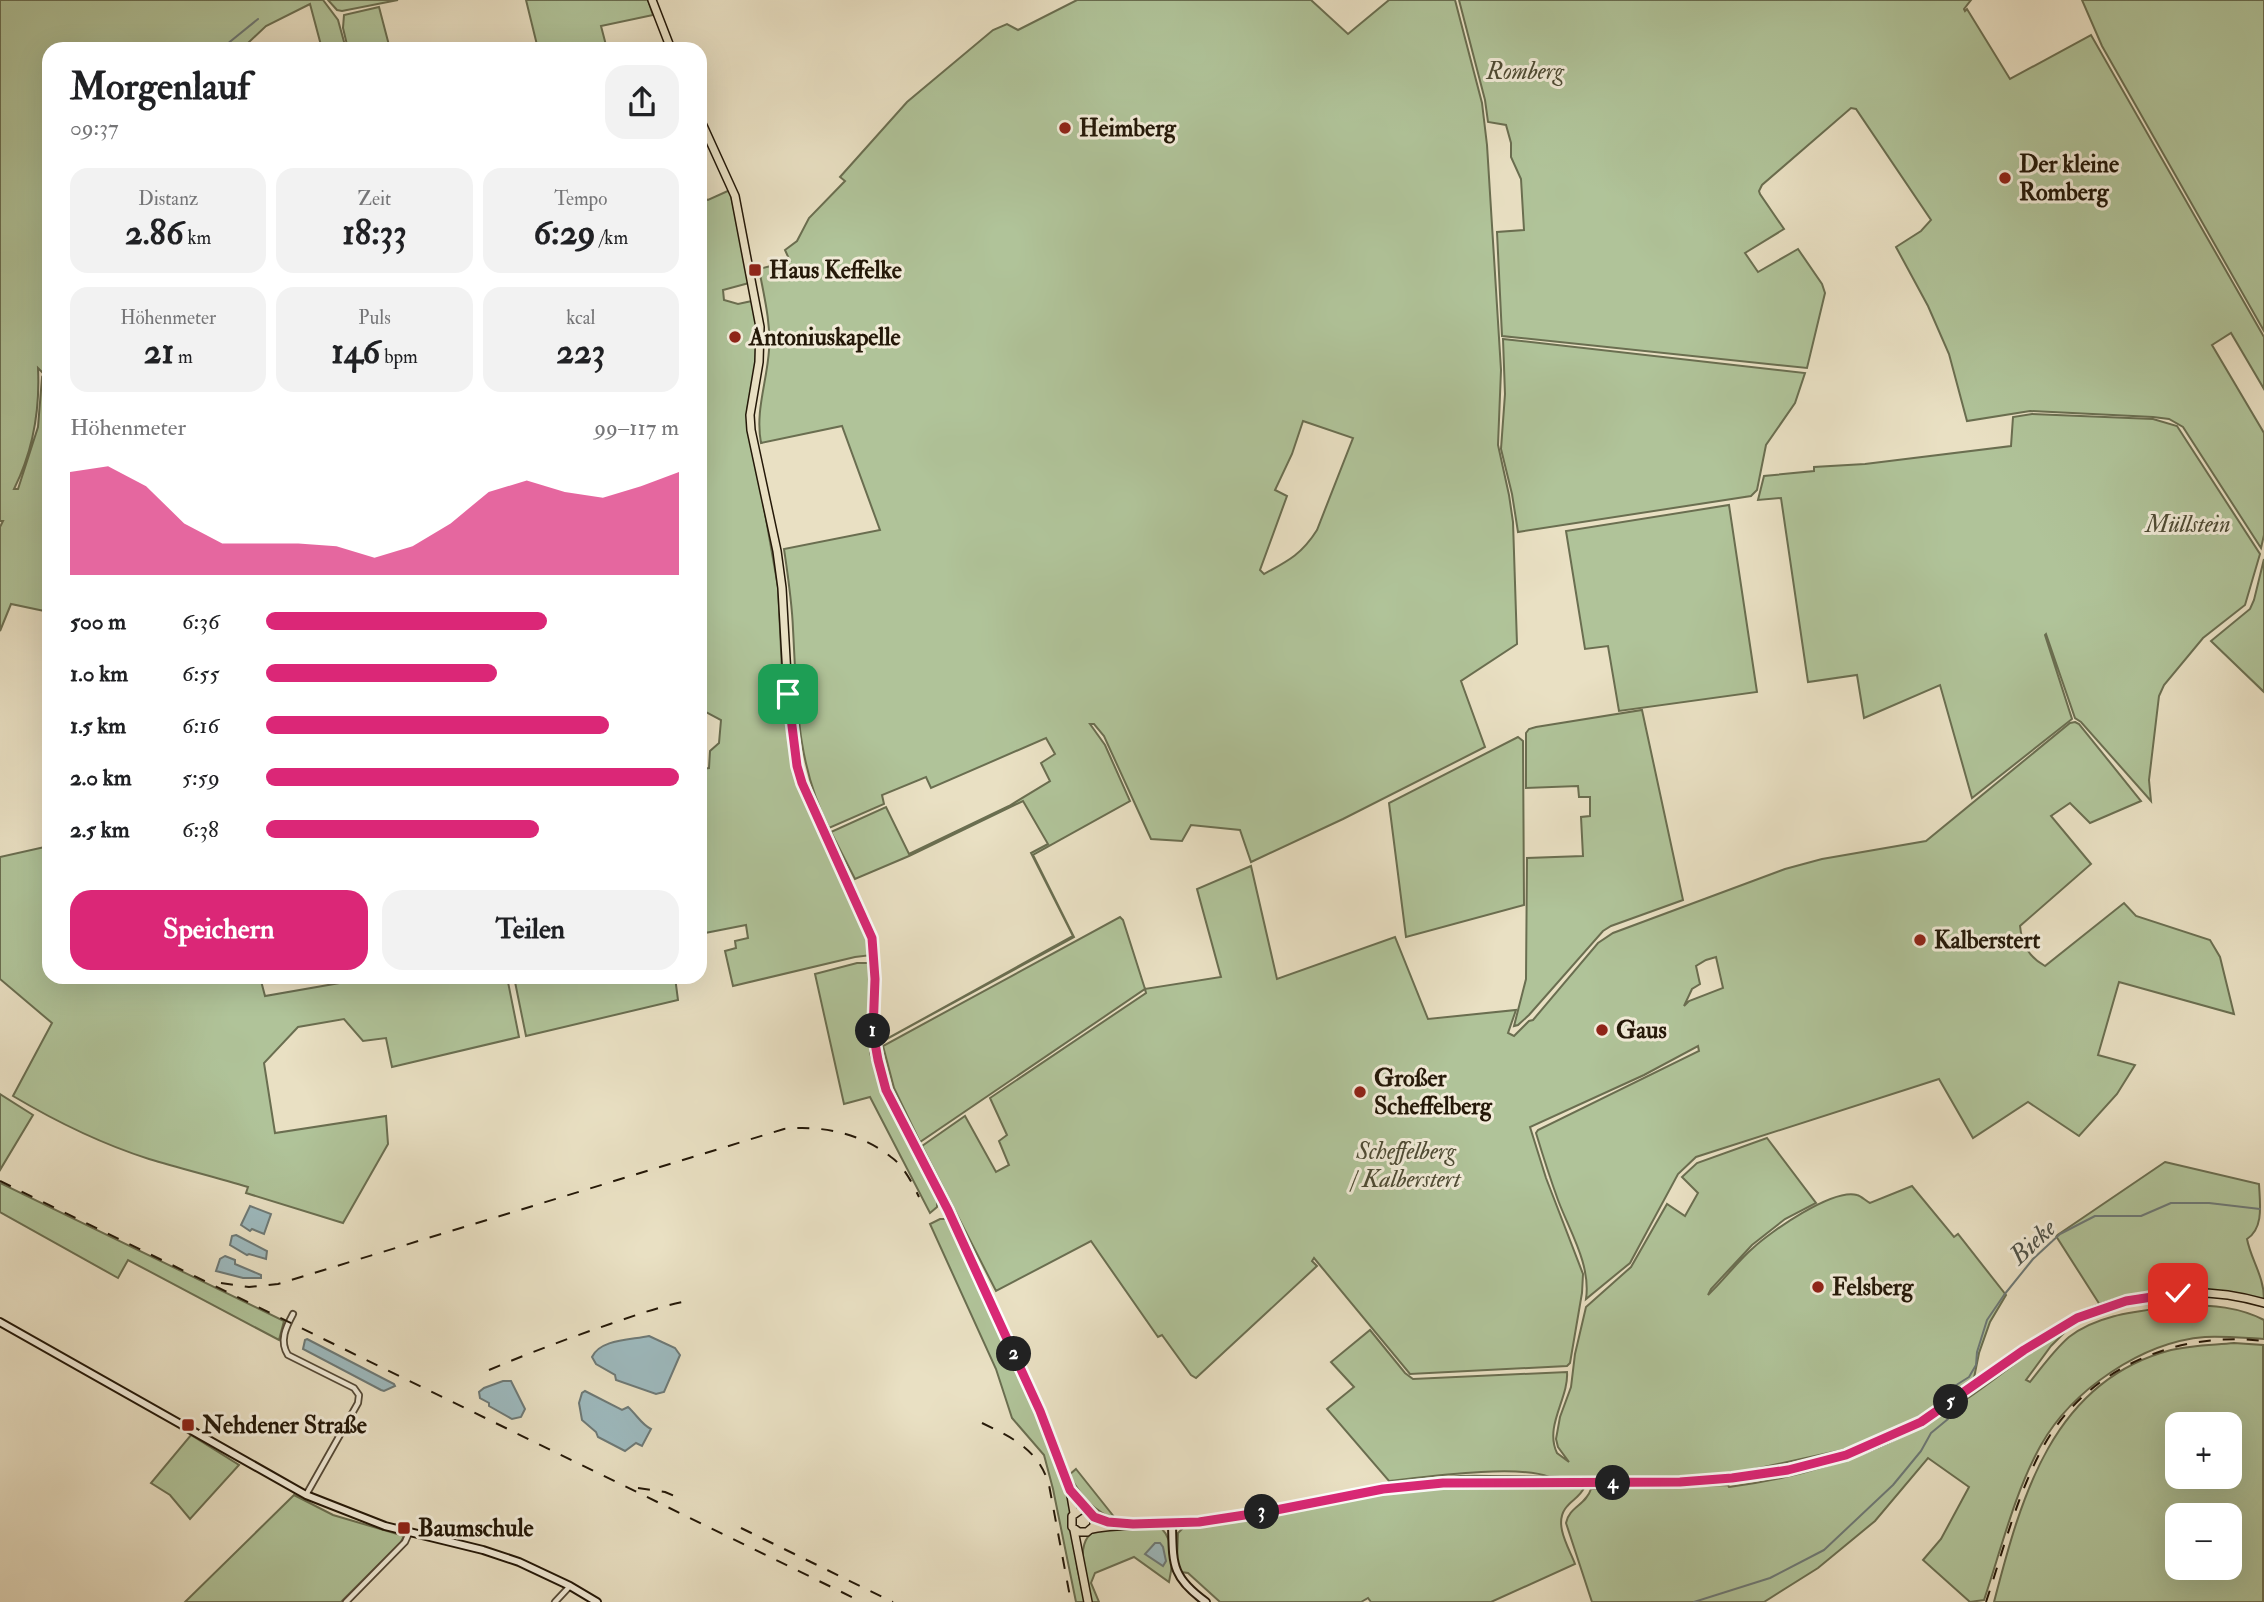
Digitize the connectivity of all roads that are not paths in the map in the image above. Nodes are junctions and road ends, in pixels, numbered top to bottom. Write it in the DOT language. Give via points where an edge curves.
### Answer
graph roads {
  1 [pos="652,0"];
  2 [pos="668,42"];
  3 [pos="707,134"];
  4 [pos="2264,1303"];
  5 [pos="293,1314"];
  6 [pos="0,1322"];
  7 [pos="1070,1490"];
  8 [pos="306,1495"];
  9 [pos="1086,1509"];
  10 [pos="1074,1513"];
  11 [pos="1094,1517"];
  12 [pos="1115,1524"];
  13 [pos="1172,1524"];
  14 [pos="1074,1529"];
  15 [pos="1090,1530"];
  16 [pos="409,1533"];
  17 [pos="1080,1550"];
  18 [pos="570,1586"];
  19 [pos="346,1602"];
  20 [pos="555,1602"];
  21 [pos="597,1602"];
  22 [pos="1088,1602"];
  23 [pos="1206,1602"];
  1 -- 2 [label="main road"];
  3 -- 7 [label="main road" via="735,196 760,327 751,430 777,551 797,766 872,938 873,1032 886,1090 948,1210 1040,1411"];
  4 -- 13 [label="main road" via="2221,1294 2178,1293 2091,1312 2046,1336 1921,1422 1867,1447 1788,1470 1687,1482 1426,1484"];
  5 -- 8 [label="street" via="283,1339 288,1354 354,1388 359,1395"];
  6 -- 8 [label="street"];
  7 -- 9 [label="main road"];
  7 -- 10 [label="main road"];
  8 -- 16 [label="street"];
  9 -- 10 [label="main road"];
  9 -- 11 [label="main road"];
  10 -- 14 [label="main road"];
  11 -- 12 [label="main road"];
  11 -- 15 [label="main road"];
  12 -- 13 [label="main road"];
  12 -- 15 [label="main road"];
  13 -- 23 [label="street" via="1179,1576"];
  14 -- 15 [label="main road"];
  14 -- 17 [label="main road"];
  15 -- 17 [label="main road"];
  16 -- 18 [label="street" via="497,1555"];
  16 -- 19 [label="street"];
  17 -- 22 [label="main road"];
  18 -- 20 [label="street"];
  18 -- 21 [label="street"];
}
